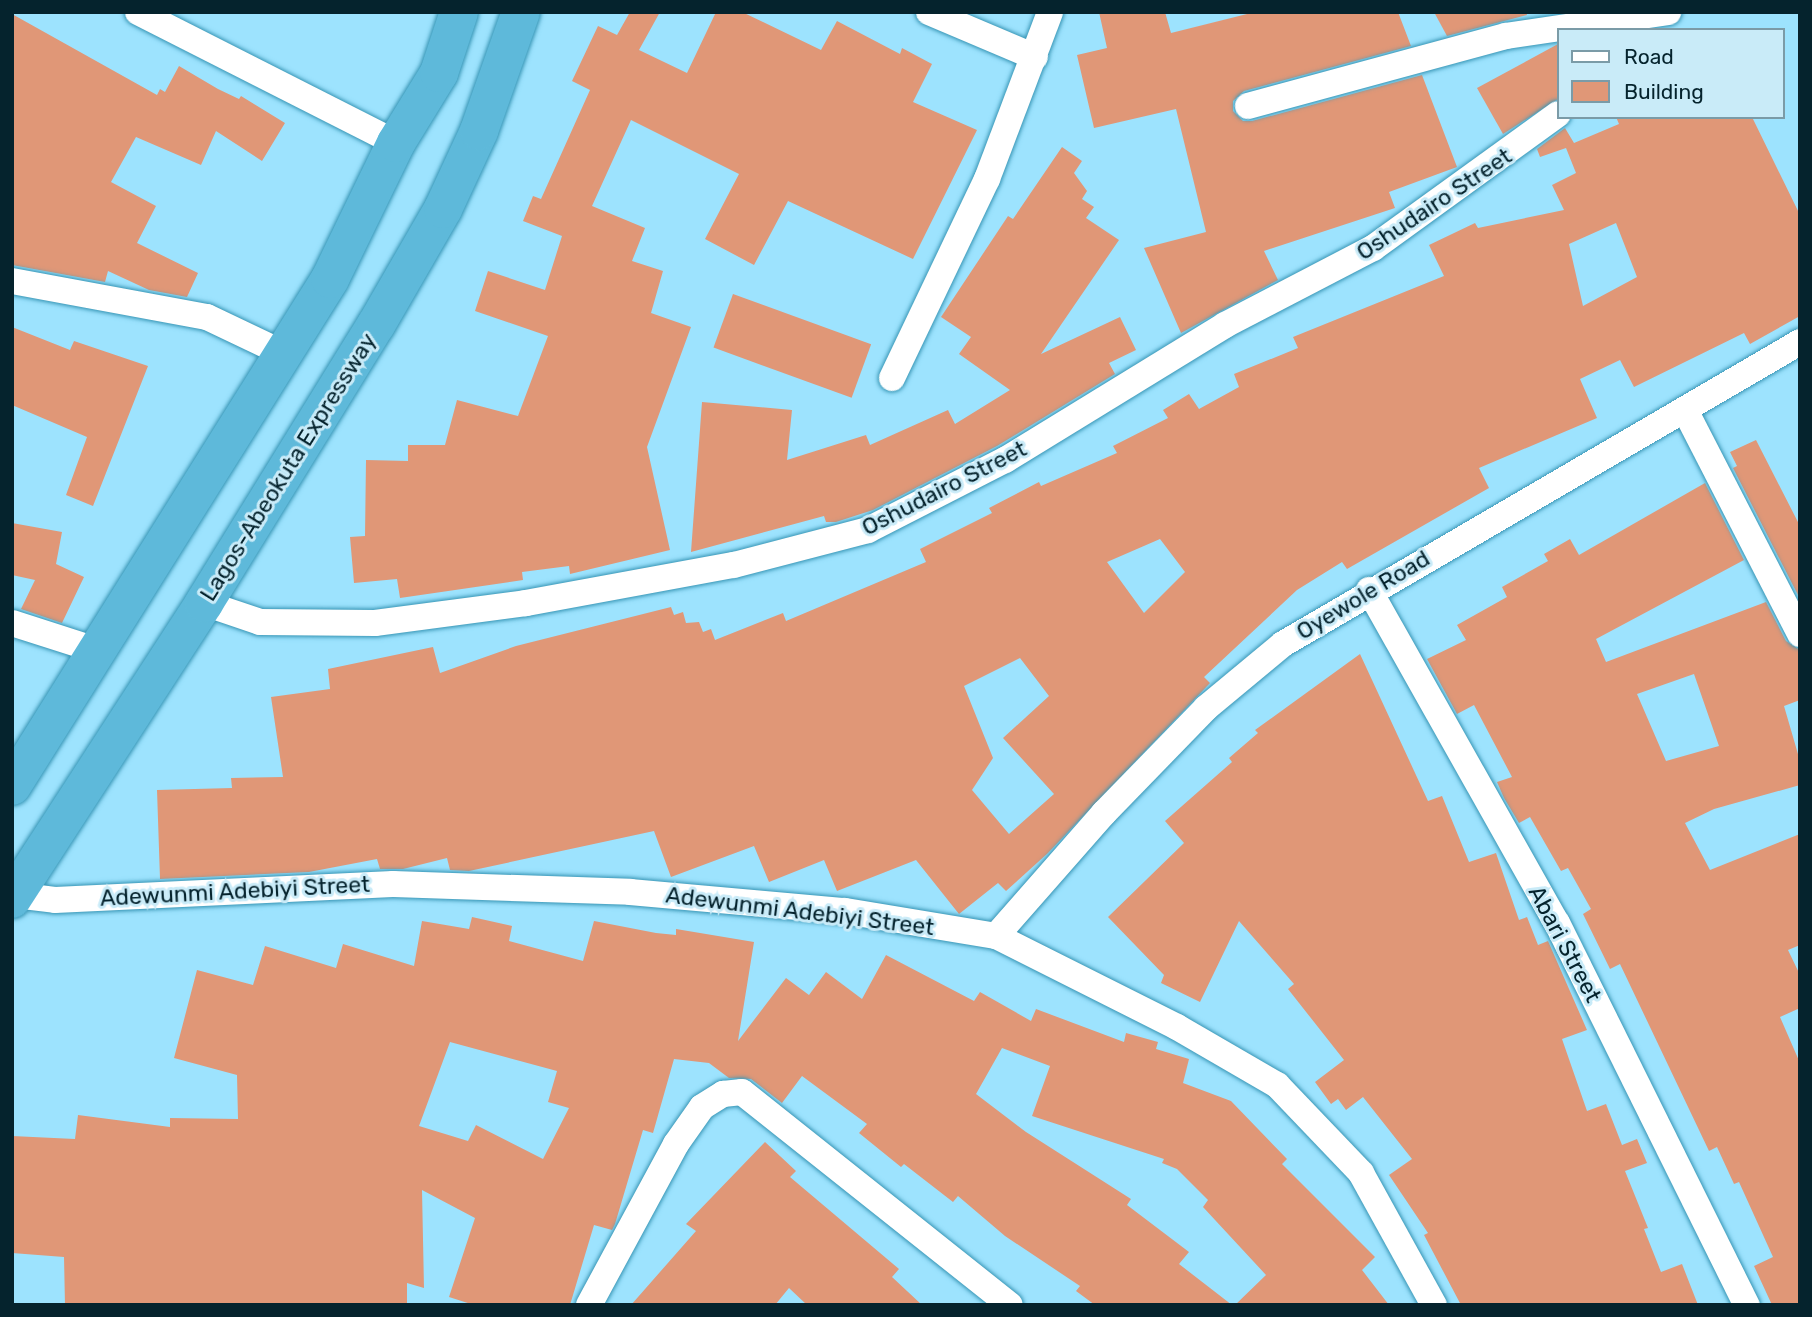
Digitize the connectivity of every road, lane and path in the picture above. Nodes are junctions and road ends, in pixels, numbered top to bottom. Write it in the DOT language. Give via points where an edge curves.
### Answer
graph roads {
  1 [pos="138,12"];
  2 [pos="459,12"];
  3 [pos="521,12"];
  4 [pos="929,12"];
  5 [pos="1050,12"];
  6 [pos="1668,12"];
  7 [pos="1560,28"];
  8 [pos="1651,28"];
  9 [pos="1556,29"];
  10 [pos="1035,57"];
  11 [pos="1248,106"];
  12 [pos="1556,115"];
  13 [pos="396,143"];
  14 [pos="12,281"];
  15 [pos="1800,342"];
  16 [pos="285,354"];
  17 [pos="892,378"];
  18 [pos="1685,410"];
  19 [pos="1369,590"];
  20 [pos="204,603"];
  21 [pos="12,623"];
  22 [pos="1800,634"];
  23 [pos="96,650"];
  24 [pos="12,786"];
  25 [pos="13,897"];
  26 [pos="996,936"];
  27 [pos="589,1305"];
  28 [pos="1010,1305"];
  29 [pos="1434,1305"];
  30 [pos="1748,1305"];
  1 -- 13 [label="street"];
  2 -- 13 [label="highway" via="439,73"];
  3 -- 20 [label="highway, Lagos-Abeokuta Expressway" via="479,131 443,209"];
  4 -- 10 [label="street"];
  5 -- 10 [label="street"];
  6 -- 7 [label="street"];
  6 -- 8 [label="street"];
  9 -- 11 [label="street" via="1506,36"];
  10 -- 17 [label="street" via="987,179"];
  12 -- 20 [label="street, Oshudairo Street" via="1373,248 1225,325 1005,460 868,530 734,565 526,603 375,623 260,622"];
  13 -- 16 [label="highway" via="330,279"];
  14 -- 16 [label="street" via="207,317"];
  15 -- 18 [label="street, Oyewole Road"];
  16 -- 23 [label="highway"];
  18 -- 19 [label="street, Oyewole Road"];
  18 -- 22 [label="street"];
  19 -- 26 [label="street, Oyewole Road" via="1283,644 1206,708 1104,813"];
  19 -- 30 [label="street, Abari Street" via="1557,923"];
  20 -- 25 [label="highway, Lagos-Abeokuta Expressway"];
  21 -- 23 [label="street"];
  23 -- 24 [label="highway"];
  25 -- 26 [label="street, Adewunmi Adebiyi Street" via="55,900 393,884 630,892 845,911"];
  26 -- 29 [label="street, Adewunmi Adebiyi Street" via="1177,1027 1277,1085 1361,1173"];
  27 -- 28 [label="street" via="676,1144 702,1107 723,1094 742,1092"];
}
